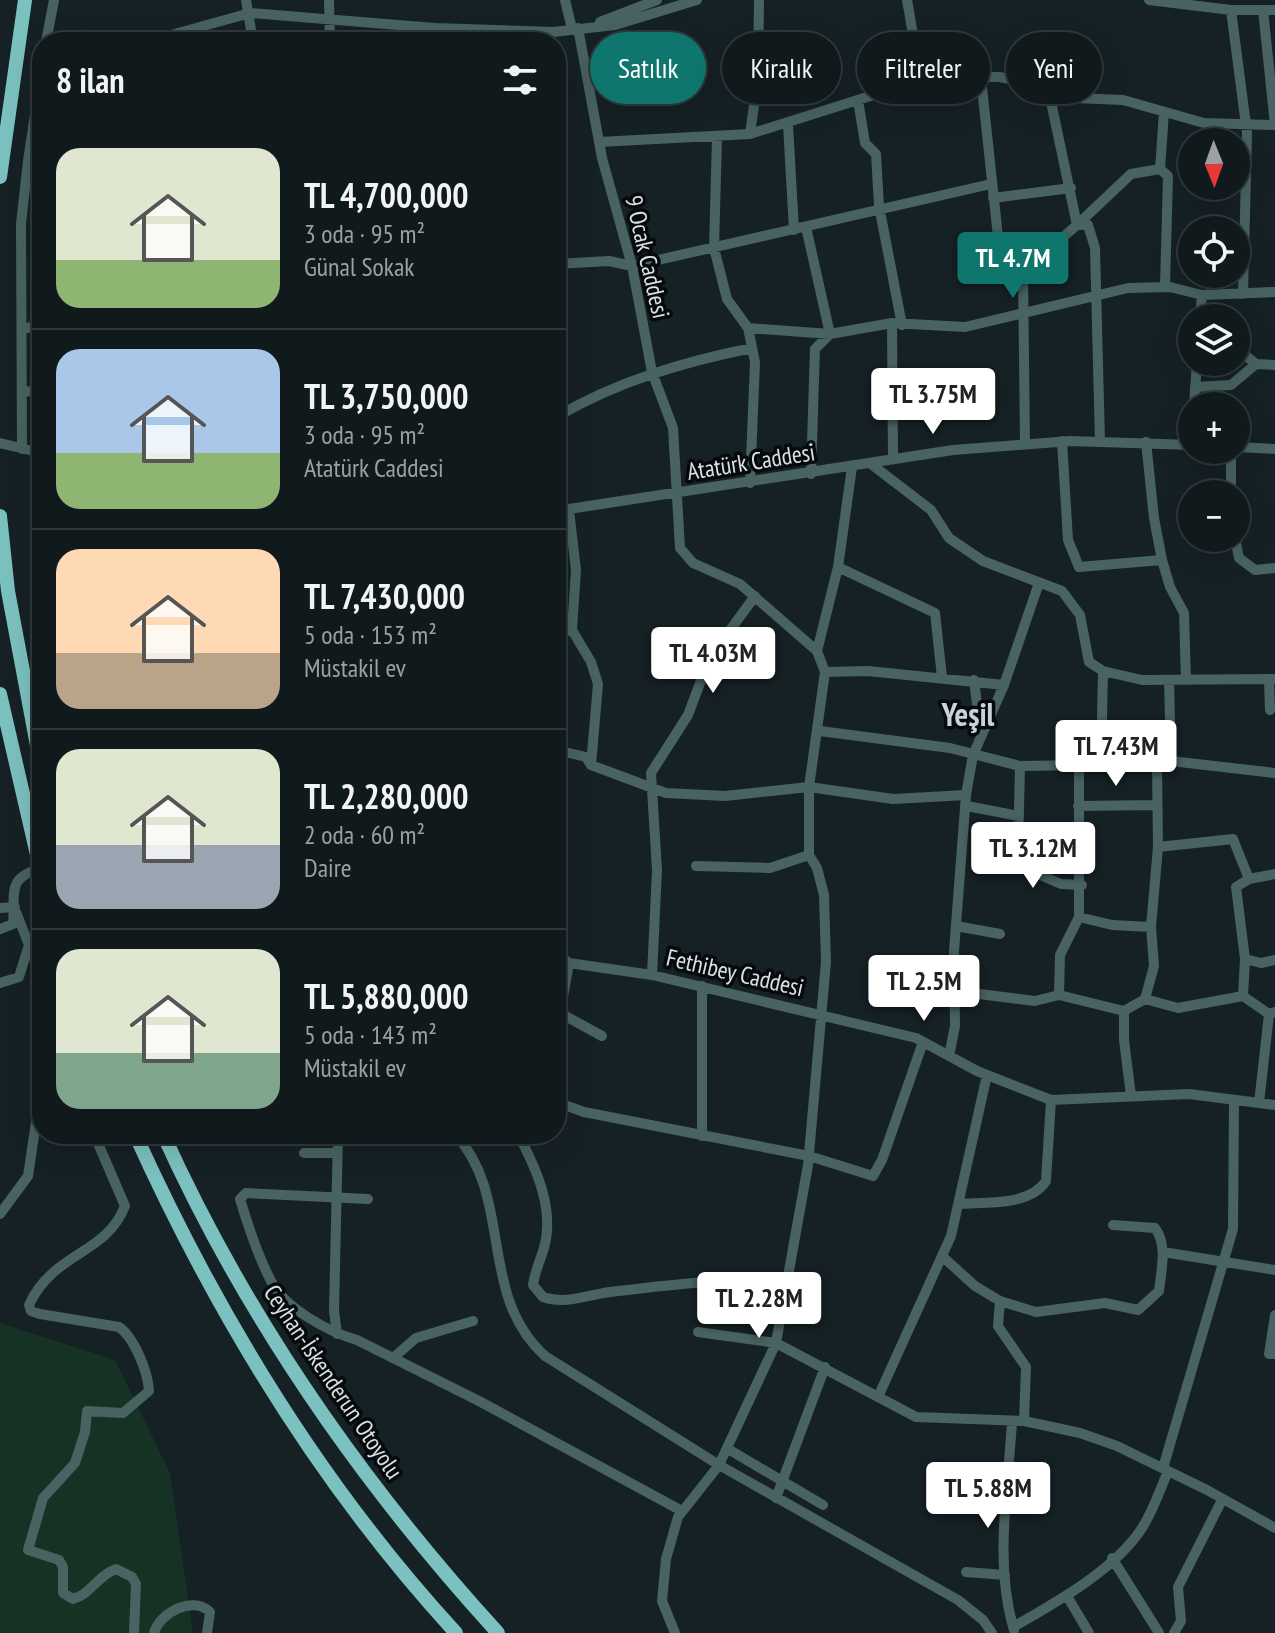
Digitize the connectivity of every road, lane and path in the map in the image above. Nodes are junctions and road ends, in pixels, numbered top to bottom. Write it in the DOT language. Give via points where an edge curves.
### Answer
graph roads {
  1 [pos="25,0"];
  2 [pos="54,0"];
  3 [pos="246,0"];
  4 [pos="329,0"];
  5 [pos="565,0"];
  6 [pos="657,0"];
  7 [pos="697,0"];
  8 [pos="759,0"];
  9 [pos="907,0"];
  10 [pos="1149,0"];
  11 [pos="1231,10"];
  12 [pos="1269,10"];
  13 [pos="250,13"];
  14 [pos="330,19"];
  15 [pos="590,26"];
  16 [pos="575,29"];
  17 [pos="48,32"];
  18 [pos="182,32"];
  19 [pos="252,32"];
  20 [pos="330,32"];
  21 [pos="445,32"];
  22 [pos="534,32"];
  23 [pos="913,32"];
  24 [pos="1102,99"];
  25 [pos="857,100"];
  26 [pos="859,104"];
  27 [pos="983,104"];
  28 [pos="1052,104"];
  29 [pos="1164,112"];
  30 [pos="1245,123"];
  31 [pos="788,125"];
  32 [pos="1275,125"];
  33 [pos="32,134"];
  34 [pos="750,134"];
  35 [pos="717,138"];
  36 [pos="599,142"];
  37 [pos="32,158"];
  38 [pos="28,161"];
  39 [pos="1160,169"];
  40 [pos="0,177"];
  41 [pos="991,184"];
  42 [pos="1071,188"];
  43 [pos="993,198"];
  44 [pos="879,206"];
  45 [pos="1077,225"];
  46 [pos="806,227"];
  47 [pos="794,230"];
  48 [pos="714,248"];
  49 [pos="566,263"];
  50 [pos="632,266"];
  51 [pos="1023,272"];
  52 [pos="1165,287"];
  53 [pos="1275,292"];
  54 [pos="1243,294"];
  55 [pos="1202,295"];
  56 [pos="1098,296"];
  57 [pos="1201,304"];
  58 [pos="1025,315"];
  59 [pos="897,324"];
  60 [pos="32,327"];
  61 [pos="748,328"];
  62 [pos="22,329"];
  63 [pos="830,334"];
  64 [pos="752,348"];
  65 [pos="1250,359"];
  66 [pos="1256,364"];
  67 [pos="1275,365"];
  68 [pos="652,372"];
  69 [pos="1196,376"];
  70 [pos="1195,387"];
  71 [pos="32,391"];
  72 [pos="23,392"];
  73 [pos="1195,392"];
  74 [pos="566,411"];
  75 [pos="1062,441"];
  76 [pos="1100,441"];
  77 [pos="1146,442"];
  78 [pos="0,443"];
  79 [pos="1025,444"];
  80 [pos="1178,444"];
  81 [pos="1250,448"];
  82 [pos="22,449"];
  83 [pos="1275,449"];
  84 [pos="32,451"];
  85 [pos="893,459"];
  86 [pos="871,464"];
  87 [pos="852,467"];
  88 [pos="811,474"];
  89 [pos="750,483"];
  90 [pos="679,494"];
  91 [pos="566,510"];
  92 [pos="569,510"];
  93 [pos="0,516"];
  94 [pos="1238,552"];
  95 [pos="1162,560"];
  96 [pos="838,567"];
  97 [pos="1275,568"];
  98 [pos="1039,583"];
  99 [pos="755,596"];
  100 [pos="572,630"];
  101 [pos="566,631"];
  102 [pos="817,651"];
  103 [pos="1103,671"];
  104 [pos="825,672"];
  105 [pos="942,677"];
  106 [pos="1272,679"];
  107 [pos="974,680"];
  108 [pos="1169,680"];
  109 [pos="1186,680"];
  110 [pos="1004,685"];
  111 [pos="0,694"];
  112 [pos="1270,710"];
  113 [pos="32,719"];
  114 [pos="820,731"];
  115 [pos="981,738"];
  116 [pos="566,752"];
  117 [pos="973,755"];
  118 [pos="1171,761"];
  119 [pos="1157,764"];
  120 [pos="591,765"];
  121 [pos="1101,765"];
  122 [pos="1020,766"];
  123 [pos="1079,767"];
  124 [pos="1275,773"];
  125 [pos="809,787"];
  126 [pos="651,791"];
  127 [pos="967,800"];
  128 [pos="1155,805"];
  129 [pos="1078,806"];
  130 [pos="1019,816"];
  131 [pos="32,828"];
  132 [pos="1158,847"];
  133 [pos="809,855"];
  134 [pos="696,866"];
  135 [pos="32,870"];
  136 [pos="1275,874"];
  137 [pos="1249,879"];
  138 [pos="1082,885"];
  139 [pos="15,907"];
  140 [pos="0,908"];
  141 [pos="1079,917"];
  142 [pos="956,926"];
  143 [pos="1151,927"];
  144 [pos="0,929"];
  145 [pos="1000,934"];
  146 [pos="28,948"];
  147 [pos="32,957"];
  148 [pos="1245,959"];
  149 [pos="1275,960"];
  150 [pos="566,961"];
  151 [pos="569,963"];
  152 [pos="652,975"];
  153 [pos="566,980"];
  154 [pos="0,983"];
  155 [pos="702,986"];
  156 [pos="955,991"];
  157 [pos="1059,995"];
  158 [pos="1243,996"];
  159 [pos="1145,999"];
  160 [pos="1124,1011"];
  161 [pos="1272,1013"];
  162 [pos="823,1014"];
  163 [pos="566,1016"];
  164 [pos="602,1036"];
  165 [pos="923,1042"];
  166 [pos="949,1056"];
  167 [pos="987,1075"];
  168 [pos="1131,1096"];
  169 [pos="1051,1100"];
  170 [pos="1234,1100"];
  171 [pos="1259,1103"];
  172 [pos="1275,1105"];
  173 [pos="566,1106"];
  174 [pos="702,1136"];
  175 [pos="33,1144"];
  176 [pos="98,1144"];
  177 [pos="140,1144"];
  178 [pos="168,1144"];
  179 [pos="337,1144"];
  180 [pos="463,1144"];
  181 [pos="523,1144"];
  182 [pos="304,1153"];
  183 [pos="337,1153"];
  184 [pos="809,1156"];
  185 [pos="337,1197"];
  186 [pos="368,1199"];
  187 [pos="960,1204"];
  188 [pos="0,1214"];
  189 [pos="1113,1225"];
  190 [pos="1163,1252"];
  191 [pos="943,1257"];
  192 [pos="1224,1261"];
  193 [pos="1275,1270"];
  194 [pos="785,1283"];
  195 [pos="1000,1301"];
  196 [pos="1275,1315"];
  197 [pos="473,1321"];
  198 [pos="698,1332"];
  199 [pos="337,1334"];
  200 [pos="776,1343"];
  201 [pos="1275,1354"];
  202 [pos="393,1358"];
  203 [pos="825,1367"];
  204 [pos="878,1397"];
  205 [pos="1024,1421"];
  206 [pos="1012,1422"];
  207 [pos="728,1449"];
  208 [pos="719,1465"];
  209 [pos="1166,1470"];
  210 [pos="783,1479"];
  211 [pos="776,1498"];
  212 [pos="1222,1500"];
  213 [pos="823,1505"];
  214 [pos="682,1511"];
  215 [pos="1275,1528"];
  216 [pos="1112,1558"];
  217 [pos="966,1572"];
  218 [pos="1005,1575"];
  219 [pos="1067,1596"];
  220 [pos="1014,1630"];
  221 [pos="134,1633"];
  222 [pos="154,1633"];
  223 [pos="207,1633"];
  224 [pos="456,1633"];
  225 [pos="498,1633"];
  226 [pos="675,1633"];
  227 [pos="992,1633"];
  228 [pos="1089,1633"];
  229 [pos="1159,1633"];
  230 [pos="1174,1633"];
  1 -- 40 [label="highway"];
  2 -- 17 [label="street"];
  3 -- 13 [label="street"];
  4 -- 14 [label="street"];
  5 -- 16 [label="street, 9 Ocak Caddesi"];
  6 -- 15 [label="street"];
  7 -- 15 [label="street" via="615,25"];
  8 -- 34 [label="street" via="758,77"];
  9 -- 23 [label="street"];
  10 -- 11 [label="street"];
  11 -- 12 [label="street"];
  11 -- 30 [label="street"];
  12 -- 32 [label="street"];
  13 -- 14 [label="street"];
  13 -- 18 [label="street"];
  13 -- 19 [label="street"];
  14 -- 20 [label="street"];
  14 -- 21 [label="street"];
  15 -- 16 [label="street"];
  16 -- 22 [label="street"];
  16 -- 36 [label="street, 9 Ocak Caddesi"];
  24 -- 29 [label="street"];
  25 -- 31 [label="street"];
  26 -- 44 [label="street" via="865,143 876,154"];
  27 -- 41 [label="street"];
  28 -- 42 [label="street"];
  29 -- 30 [label="street" via="1204,123"];
  29 -- 39 [label="street"];
  30 -- 32 [label="street"];
  30 -- 54 [label="street"];
  31 -- 34 [label="street"];
  31 -- 47 [label="street"];
  33 -- 38 [label="street"];
  34 -- 35 [label="street"];
  35 -- 36 [label="street"];
  35 -- 48 [label="street"];
  36 -- 50 [label="street, 9 Ocak Caddesi"];
  37 -- 38 [label="street"];
  38 -- 62 [label="street" via="21,224"];
  39 -- 45 [label="street" via="1131,174"];
  39 -- 52 [label="street" via="1168,176 1169,189"];
  41 -- 43 [label="street"];
  41 -- 44 [label="street"];
  42 -- 43 [label="street"];
  42 -- 45 [label="street"];
  43 -- 51 [label="street" via="998,237"];
  44 -- 46 [label="street"];
  44 -- 59 [label="street"];
  45 -- 51 [label="street"];
  45 -- 56 [label="street" via="1088,225 1095,248"];
  46 -- 47 [label="street"];
  46 -- 63 [label="street"];
  47 -- 48 [label="street"];
  48 -- 50 [label="street"];
  48 -- 61 [label="street" via="727,299"];
  49 -- 50 [label="street" via="609,261"];
  50 -- 68 [label="street, 9 Ocak Caddesi"];
  51 -- 58 [label="street"];
  52 -- 55 [label="street"];
  52 -- 56 [label="street"];
  53 -- 54 [label="street"];
  54 -- 55 [label="street"];
  55 -- 57 [label="street"];
  56 -- 58 [label="street"];
  56 -- 76 [label="street"];
  58 -- 59 [label="street" via="965,327"];
  58 -- 79 [label="street"];
  59 -- 63 [label="street"];
  59 -- 85 [label="street"];
  60 -- 62 [label="street"];
  61 -- 63 [label="street"];
  61 -- 64 [label="street"];
  62 -- 72 [label="street"];
  63 -- 88 [label="street" via="815,349"];
  64 -- 68 [label="street"];
  64 -- 89 [label="street"];
  65 -- 66 [label="street"];
  66 -- 67 [label="street"];
  66 -- 70 [label="street" via="1231,385"];
  68 -- 74 [label="street"];
  68 -- 90 [label="street, 9 Ocak Caddesi" via="673,428"];
  69 -- 70 [label="street"];
  70 -- 73 [label="street"];
  71 -- 72 [label="street"];
  72 -- 82 [label="street"];
  75 -- 76 [label="street, Atatürk Caddesi"];
  75 -- 79 [label="street, Atatürk Caddesi"];
  75 -- 95 [label="street" via="1068,540 1079,567"];
  76 -- 77 [label="street, Atatürk Caddesi"];
  77 -- 80 [label="street, Atatürk Caddesi"];
  77 -- 95 [label="street"];
  78 -- 82 [label="street"];
  79 -- 85 [label="street, Atatürk Caddesi"];
  81 -- 83 [label="street"];
  82 -- 84 [label="street"];
  85 -- 86 [label="street, Atatürk Caddesi"];
  86 -- 87 [label="street, Atatürk Caddesi"];
  86 -- 98 [label="street" via="931,510 949,538 983,561"];
  87 -- 88 [label="street, Atatürk Caddesi"];
  87 -- 96 [label="street"];
  88 -- 89 [label="street, Atatürk Caddesi"];
  89 -- 90 [label="street, Atatürk Caddesi"];
  90 -- 92 [label="street, Atatürk Caddesi"];
  90 -- 99 [label="street, 9 Ocak Caddesi" via="680,548 687,559"];
  91 -- 92 [label="street, Atatürk Caddesi"];
  92 -- 100 [label="street" via="576,570"];
  93 -- 113 [label="highway"];
  94 -- 97 [label="street" via="1255,570"];
  95 -- 109 [label="street" via="1184,613"];
  96 -- 102 [label="street"];
  96 -- 105 [label="street" via="935,613"];
  98 -- 103 [label="street" via="1062,591 1073,603 1089,662"];
  98 -- 110 [label="street"];
  99 -- 102 [label="street"];
  99 -- 126 [label="street" via="709,659 688,715 651,773"];
  100 -- 101 [label="street"];
  100 -- 120 [label="street" via="598,684"];
  102 -- 104 [label="street"];
  103 -- 108 [label="street"];
  103 -- 121 [label="street"];
  104 -- 105 [label="street"];
  104 -- 114 [label="street"];
  105 -- 107 [label="street"];
  106 -- 109 [label="street"];
  106 -- 112 [label="street"];
  107 -- 110 [label="street"];
  107 -- 115 [label="street"];
  108 -- 109 [label="street"];
  108 -- 118 [label="street"];
  110 -- 115 [label="street"];
  111 -- 131 [label="highway"];
  114 -- 117 [label="street"];
  114 -- 125 [label="street"];
  115 -- 117 [label="street"];
  116 -- 120 [label="street" via="586,757"];
  117 -- 122 [label="street"];
  117 -- 127 [label="street"];
  118 -- 119 [label="street"];
  118 -- 124 [label="street"];
  119 -- 121 [label="street"];
  119 -- 128 [label="street"];
  120 -- 126 [label="street"];
  121 -- 123 [label="street"];
  122 -- 123 [label="street"];
  122 -- 130 [label="street"];
  123 -- 129 [label="street"];
  125 -- 126 [label="street" via="725,796"];
  125 -- 127 [label="street" via="893,799"];
  125 -- 133 [label="street"];
  126 -- 152 [label="street" via="657,870"];
  127 -- 130 [label="street"];
  127 -- 142 [label="street"];
  128 -- 129 [label="street"];
  128 -- 132 [label="street"];
  129 -- 138 [label="street"];
  130 -- 138 [label="street" via="1018,850 1024,868 1061,884"];
  132 -- 137 [label="street" via="1233,839"];
  132 -- 143 [label="street"];
  133 -- 134 [label="street" via="770,868"];
  133 -- 162 [label="street" via="824,895"];
  135 -- 139 [label="street" via="15,884"];
  136 -- 137 [label="street"];
  137 -- 148 [label="street" via="1236,887"];
  138 -- 141 [label="street"];
  139 -- 140 [label="street"];
  139 -- 144 [label="street" via="13,924"];
  139 -- 146 [label="street"];
  141 -- 143 [label="street"];
  141 -- 157 [label="street" via="1060,955"];
  142 -- 145 [label="street"];
  142 -- 156 [label="street"];
  143 -- 159 [label="street" via="1154,966"];
  146 -- 147 [label="street"];
  146 -- 154 [label="street" via="19,977"];
  148 -- 149 [label="street"];
  148 -- 158 [label="street"];
  150 -- 151 [label="street, Fethibey Caddesi"];
  151 -- 152 [label="street, Fethibey Caddesi"];
  151 -- 153 [label="street"];
  152 -- 155 [label="street, Fethibey Caddesi"];
  155 -- 162 [label="street, Fethibey Caddesi"];
  155 -- 174 [label="street"];
  156 -- 157 [label="street" via="1035,1001"];
  156 -- 166 [label="street"];
  157 -- 160 [label="street"];
  158 -- 159 [label="street" via="1178,1008"];
  158 -- 161 [label="street"];
  159 -- 160 [label="street"];
  160 -- 168 [label="street"];
  161 -- 171 [label="street"];
  162 -- 165 [label="street, Fethibey Caddesi"];
  162 -- 184 [label="street"];
  163 -- 164 [label="street"];
  165 -- 166 [label="street, Fethibey Caddesi"];
  165 -- 184 [label="street" via="876,1173"];
  166 -- 167 [label="street, Fethibey Caddesi"];
  167 -- 169 [label="street, Fethibey Caddesi"];
  167 -- 187 [label="street"];
  168 -- 169 [label="street, Fethibey Caddesi"];
  168 -- 170 [label="street, Fethibey Caddesi" via="1189,1094"];
  169 -- 187 [label="street" via="1042,1188 1023,1198"];
  170 -- 171 [label="street, Fethibey Caddesi"];
  170 -- 192 [label="street" via="1233,1229"];
  171 -- 172 [label="street, Fethibey Caddesi"];
  173 -- 174 [label="street"];
  174 -- 184 [label="street"];
  175 -- 188 [label="street" via="28,1176"];
  176 -- 221 [label="street" via="125,1206 120,1219 107,1235 47,1274 29,1305 40,1314 128,1333 149,1391 123,1413 87,1411 75,1463 43,1498 28,1543 32,1553 59,1560 66,1597 82,1596 103,1573 116,1569 132,1577"];
  177 -- 224 [label="highway, Ceyhan-İskenderun Otoyolu" via="268,1388 368,1530"];
  178 -- 225 [label="highway, Ceyhan-İskenderun Otoyolu" via="206,1223 295,1371 392,1508"];
  179 -- 183 [label="street"];
  180 -- 208 [label="street" via="477,1163 505,1292 529,1342"];
  181 -- 194 [label="street" via="544,1199 546,1232 533,1285 543,1297 567,1301 752,1279"];
  182 -- 183 [label="street"];
  183 -- 185 [label="street"];
  184 -- 194 [label="street"];
  185 -- 186 [label="street"];
  185 -- 199 [label="street"];
  185 -- 199 [label="street" via="246,1193 240,1199 271,1283 285,1299"];
  187 -- 191 [label="street"];
  189 -- 190 [label="street" via="1155,1228"];
  190 -- 192 [label="street"];
  190 -- 195 [label="street" via="1159,1291 1138,1310 1105,1303 1036,1312"];
  191 -- 195 [label="street"];
  191 -- 204 [label="street"];
  192 -- 193 [label="street"];
  192 -- 209 [label="street"];
  194 -- 200 [label="street"];
  195 -- 205 [label="street" via="998,1326 1026,1367"];
  196 -- 201 [label="street" via="1269,1354"];
  197 -- 202 [label="street" via="416,1338"];
  198 -- 200 [label="street"];
  199 -- 202 [label="street"];
  200 -- 203 [label="street"];
  200 -- 207 [label="street"];
  202 -- 214 [label="street"];
  203 -- 204 [label="street"];
  203 -- 210 [label="street"];
  204 -- 206 [label="street" via="916,1417"];
  205 -- 206 [label="street"];
  205 -- 209 [label="street" via="1080,1433"];
  206 -- 218 [label="street"];
  207 -- 208 [label="street"];
  207 -- 210 [label="street"];
  208 -- 211 [label="street"];
  208 -- 214 [label="street"];
  209 -- 212 [label="street"];
  209 -- 216 [label="street" via="1143,1527"];
  210 -- 211 [label="street"];
  210 -- 213 [label="street"];
  211 -- 227 [label="street" via="958,1600"];
  212 -- 215 [label="street"];
  212 -- 230 [label="street" via="1178,1587 1181,1621"];
  214 -- 226 [label="street" via="666,1559 662,1601"];
  216 -- 219 [label="street"];
  216 -- 229 [label="street"];
  217 -- 218 [label="street"];
  218 -- 220 [label="street"];
  219 -- 220 [label="street"];
  219 -- 228 [label="street"];
  222 -- 223 [label="street" via="158,1621 173,1610 196,1605 210,1612"];
}
